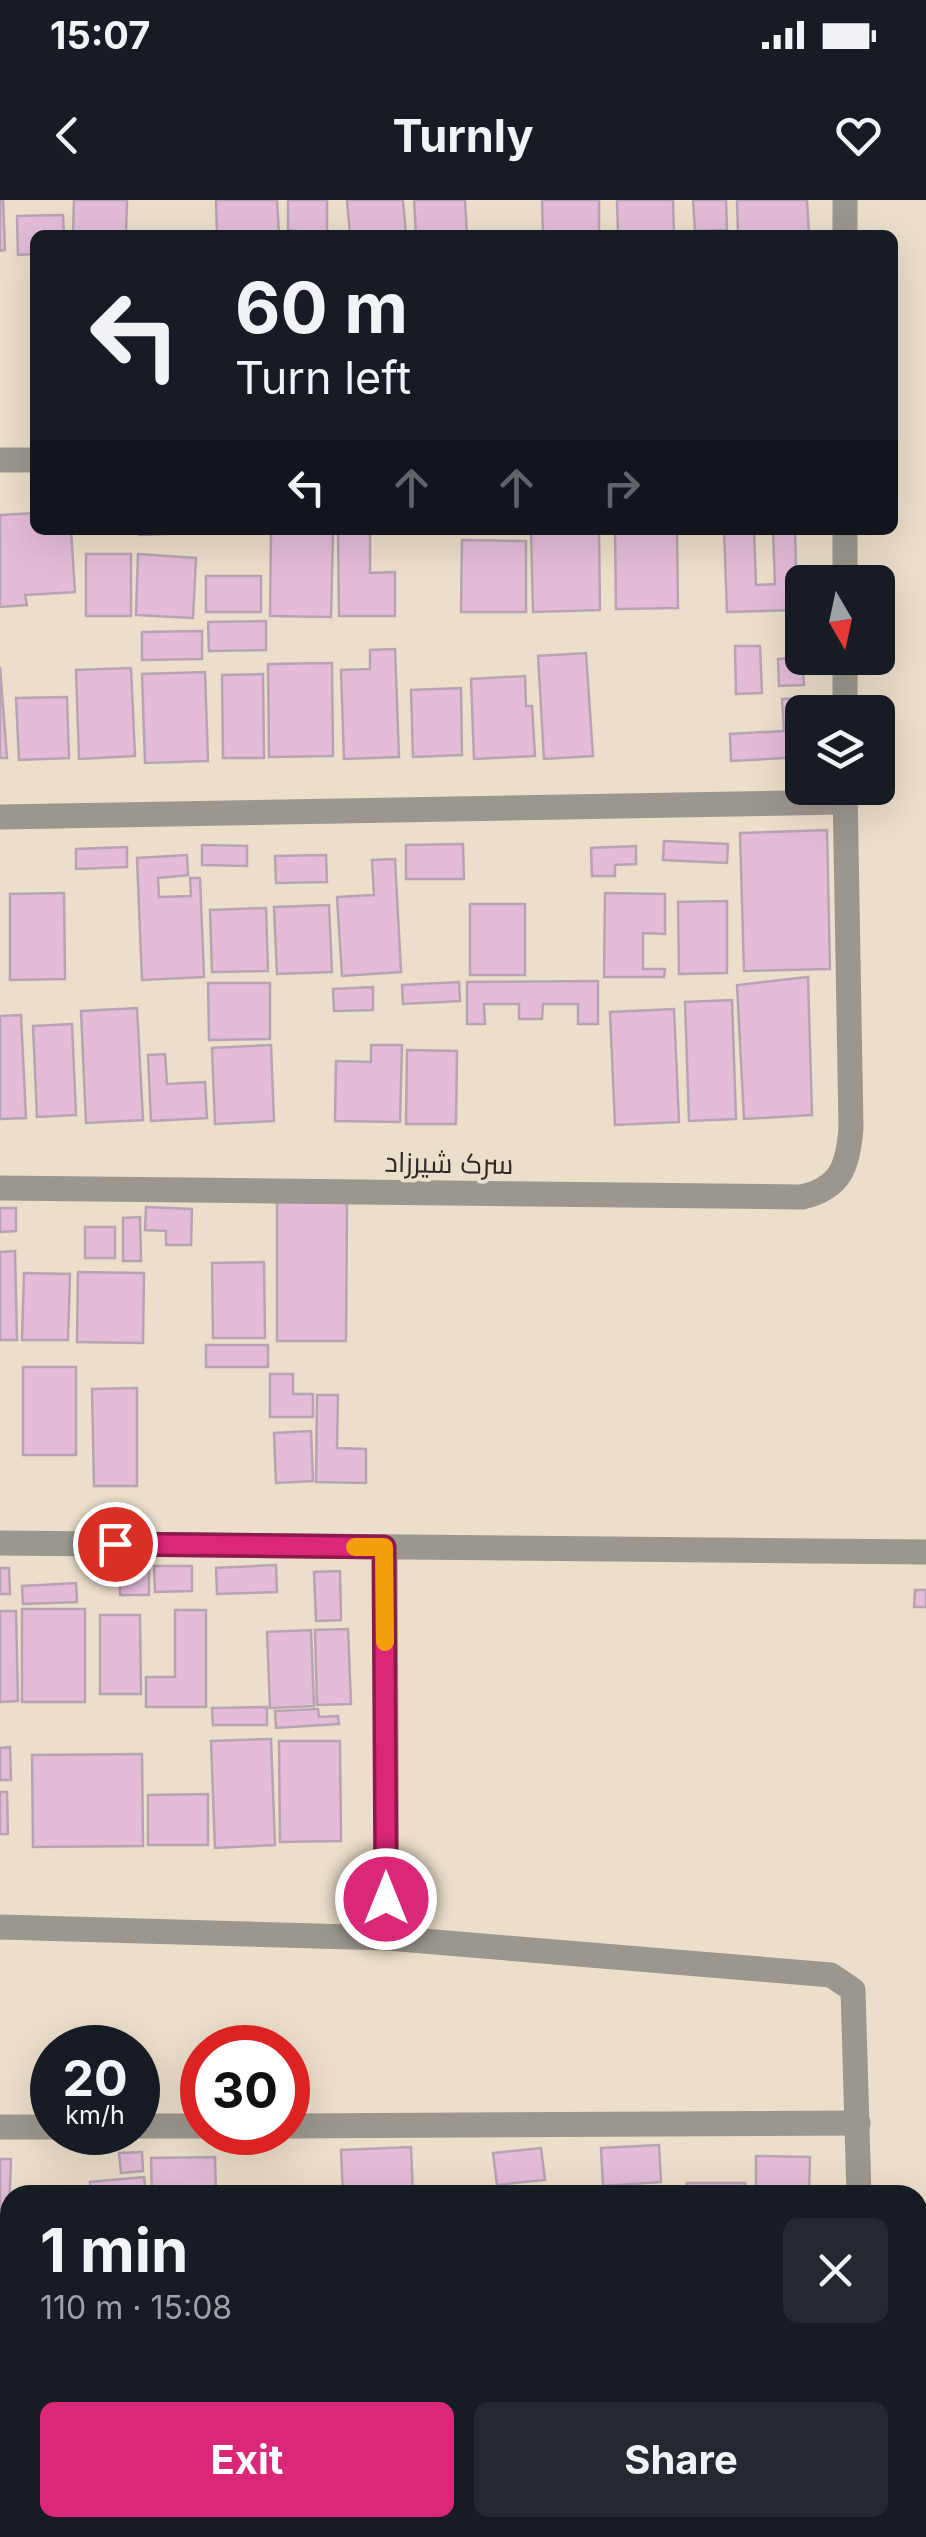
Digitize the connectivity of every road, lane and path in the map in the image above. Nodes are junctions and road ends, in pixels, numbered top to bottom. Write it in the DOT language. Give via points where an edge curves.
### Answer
graph roads {
  1 [pos="845,200"];
  2 [pos="845,230"];
  3 [pos="0,460"];
  4 [pos="30,460"];
  5 [pos="845,535"];
  6 [pos="845,565"];
  7 [pos="785,797"];
  8 [pos="845,805"];
  9 [pos="0,817"];
  10 [pos="0,1188"];
  11 [pos="0,1543"];
  12 [pos="384,1547"];
  13 [pos="926,1552"];
  14 [pos="0,1926"];
  15 [pos="387,1938"];
  16 [pos="858,2124"];
  17 [pos="310,2126"];
  18 [pos="0,2127"];
  19 [pos="30,2127"];
  20 [pos="859,2185"];
  1 -- 2 [label="street"];
  3 -- 4 [label="street"];
  5 -- 6 [label="street"];
  7 -- 9 [label="street"];
  8 -- 10 [label="street, سرک شیرزاد" via="851,1128 840,1178 824,1192 802,1197"];
  11 -- 12 [label="street"];
  12 -- 13 [label="street"];
  12 -- 15 [label="street"];
  14 -- 15 [label="street"];
  15 -- 16 [label="street" via="831,1975 854,1990"];
  16 -- 17 [label="street"];
  16 -- 20 [label="street"];
  18 -- 19 [label="street"];
}
